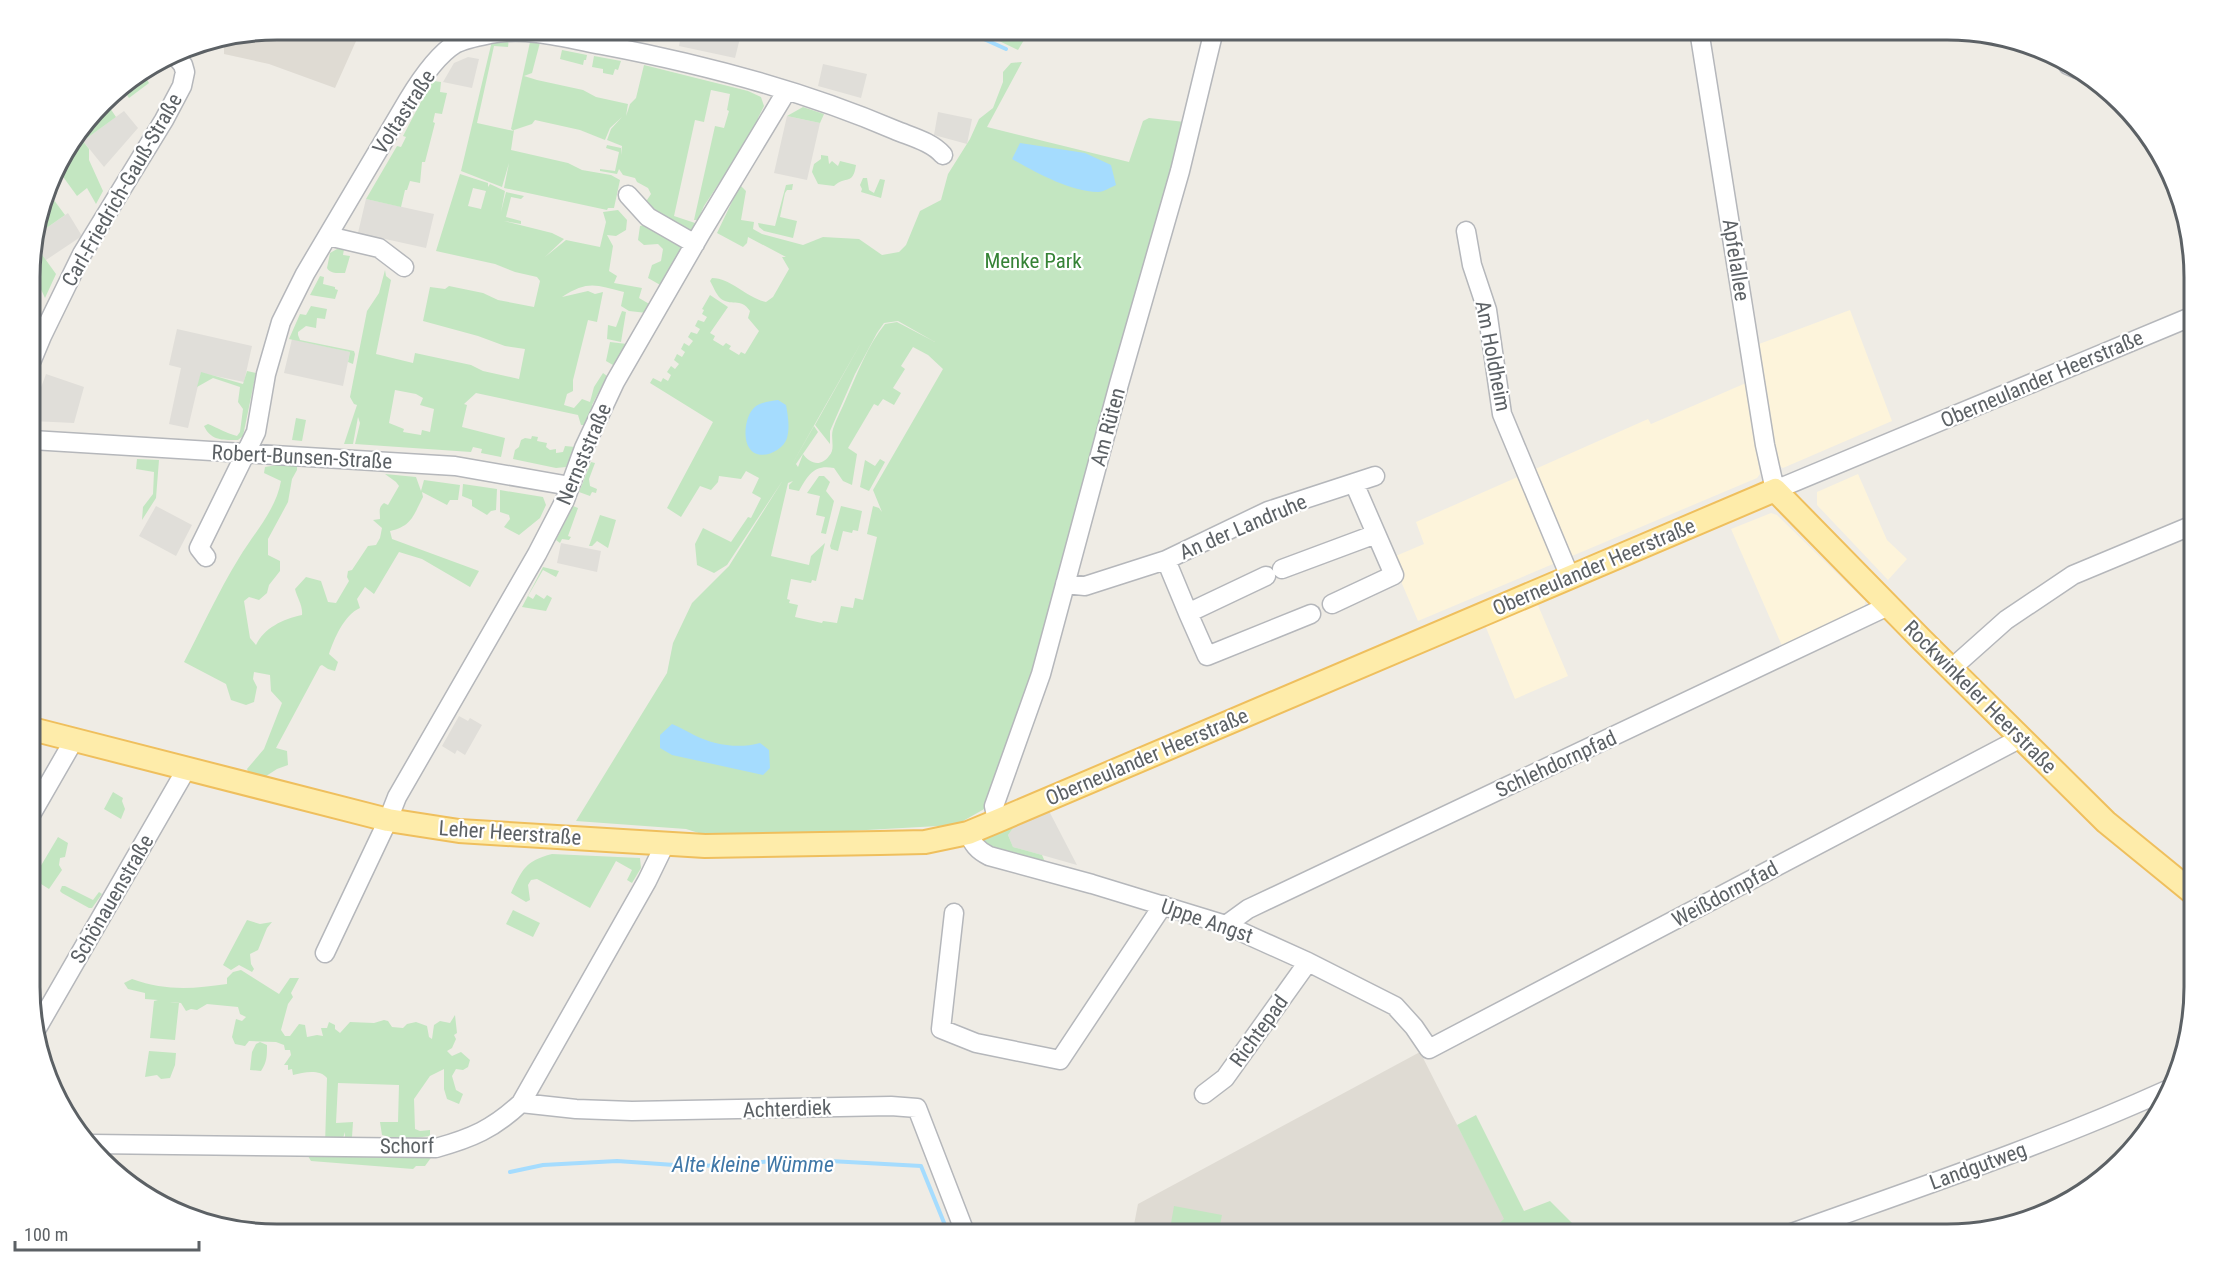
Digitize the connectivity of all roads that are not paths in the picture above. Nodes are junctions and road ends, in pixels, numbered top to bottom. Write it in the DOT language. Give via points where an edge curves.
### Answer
graph roads {
  1 [pos="451,40"];
  2 [pos="574,40"];
  3 [pos="1212,40"];
  4 [pos="1701,40"];
  5 [pos="180,62"];
  6 [pos="786,92"];
  7 [pos="943,155"];
  8 [pos="628,195"];
  9 [pos="1466,231"];
  10 [pos="328,236"];
  11 [pos="695,244"];
  12 [pos="405,267"];
  13 [pos="2184,320"];
  14 [pos="40,341"];
  15 [pos="40,440"];
  16 [pos="247,453"];
  17 [pos="1375,476"];
  18 [pos="1353,483"];
  19 [pos="570,486"];
  20 [pos="1775,490"];
  21 [pos="2184,529"];
  22 [pos="1376,534"];
  23 [pos="206,556"];
  24 [pos="1166,560"];
  25 [pos="1570,577"];
  26 [pos="1065,584"];
  27 [pos="1332,604"];
  28 [pos="1887,606"];
  29 [pos="1188,613"];
  30 [pos="1311,614"];
  31 [pos="1951,669"];
  32 [pos="40,731"];
  33 [pos="2022,738"];
  34 [pos="74,740"];
  35 [pos="187,768"];
  36 [pos="40,799"];
  37 [pos="388,820"];
  38 [pos="997,821"];
  39 [pos="968,833"];
  40 [pos="665,844"];
  41 [pos="2184,886"];
  42 [pos="1163,905"];
  43 [pos="954,914"];
  44 [pos="1226,925"];
  45 [pos="325,953"];
  46 [pos="1308,962"];
  47 [pos="43,1018"];
  48 [pos="1429,1049"];
  49 [pos="1204,1094"];
  50 [pos="2158,1095"];
  51 [pos="521,1103"];
  52 [pos="99,1144"];
  53 [pos="962,1224"];
  54 [pos="1815,1224"];
  1 -- 10 [label="street, Voltastraße" via="416,87"];
  2 -- 6 [label="street, Voltastraße" via="716,69"];
  3 -- 26 [label="street, Am Rüten" via="1174,192"];
  4 -- 20 [label="street, Apfelallee"];
  5 -- 14 [label="street, Carl-Friedrich-Gauß-Straße" via="185,72 182,86 82,254"];
  6 -- 7 [label="street, Voltastraße" via="865,117 934,147"];
  6 -- 11 [label="street, Nernststraße"];
  8 -- 11 [label="street" via="648,217"];
  9 -- 25 [label="street, Am Holdheim" via="1487,310 1502,414"];
  10 -- 12 [label="street" via="380,248"];
  10 -- 16 [label="street, Voltastraße" via="281,322 266,374 256,432"];
  11 -- 19 [label="street, Nernststraße" via="615,382"];
  13 -- 20 [label="street, Oberneulander Heerstraße"];
  15 -- 16 [label="street, Robert-Bunsen-Straße"];
  16 -- 19 [label="street, Robert-Bunsen-Straße" via="455,466"];
  16 -- 23 [label="street, Voltastraße" via="199,548"];
  17 -- 18 [label="street, An der Landruhe"];
  18 -- 22 [label="street"];
  18 -- 24 [label="street, An der Landruhe" via="1268,511"];
  19 -- 37 [label="street, Nernststraße" via="537,554 397,797"];
  20 -- 25 [label="main road, Oberneulander Heerstraße"];
  20 -- 28 [label="main road, Rockwinkeler Heerstraße"];
  21 -- 31 [label="street" via="2073,575 2006,620"];
  22 -- 27 [label="street" via="1394,575"];
  22 -- 29 [label="street" via="1274,572"];
  24 -- 26 [label="street, An der Landruhe" via="1085,586"];
  24 -- 29 [label="street, An der Landruhe"];
  25 -- 38 [label="main road, Oberneulander Heerstraße"];
  26 -- 38 [label="street, Am Rüten" via="1041,674 994,806"];
  28 -- 31 [label="main road, Rockwinkeler Heerstraße"];
  28 -- 44 [label="street, Schlehdornpfad" via="1248,909"];
  29 -- 30 [label="street, An der Landruhe" via="1207,656"];
  31 -- 33 [label="main road, Rockwinkeler Heerstraße"];
  32 -- 34 [label="main road, Leher Heerstraße"];
  33 -- 41 [label="main road, Rockwinkeler Heerstraße" via="2106,822"];
  33 -- 48 [label="street, Weißdornpfad"];
  34 -- 35 [label="main road, Leher Heerstraße"];
  34 -- 36 [label="street"];
  35 -- 37 [label="main road, Leher Heerstraße"];
  35 -- 47 [label="street, Schönauenstraße"];
  37 -- 40 [label="main road, Leher Heerstraße" via="459,831"];
  37 -- 45 [label="street, Nernststraße"];
  38 -- 39 [label="main road, Leher Heerstraße"];
  39 -- 40 [label="main road, Leher Heerstraße" via="925,842"];
  39 -- 42 [label="street, Uppe Angst" via="973,845 989,856"];
  40 -- 51 [label="street, Schorf"];
  42 -- 43 [label="street" via="1060,1060 976,1043 941,1029"];
  42 -- 44 [label="street, Uppe Angst"];
  44 -- 46 [label="street, Uppe Angst"];
  46 -- 48 [label="street, Uppe Angst" via="1395,1006"];
  46 -- 49 [label="street, Richtepad" via="1225,1078"];
  50 -- 54 [label="street, Landgutweg" via="1998,1160"];
  51 -- 52 [label="street, Schorf" via="474,1137 436,1148"];
  51 -- 53 [label="street, Achterdiek" via="632,1112 917,1108"];
}
